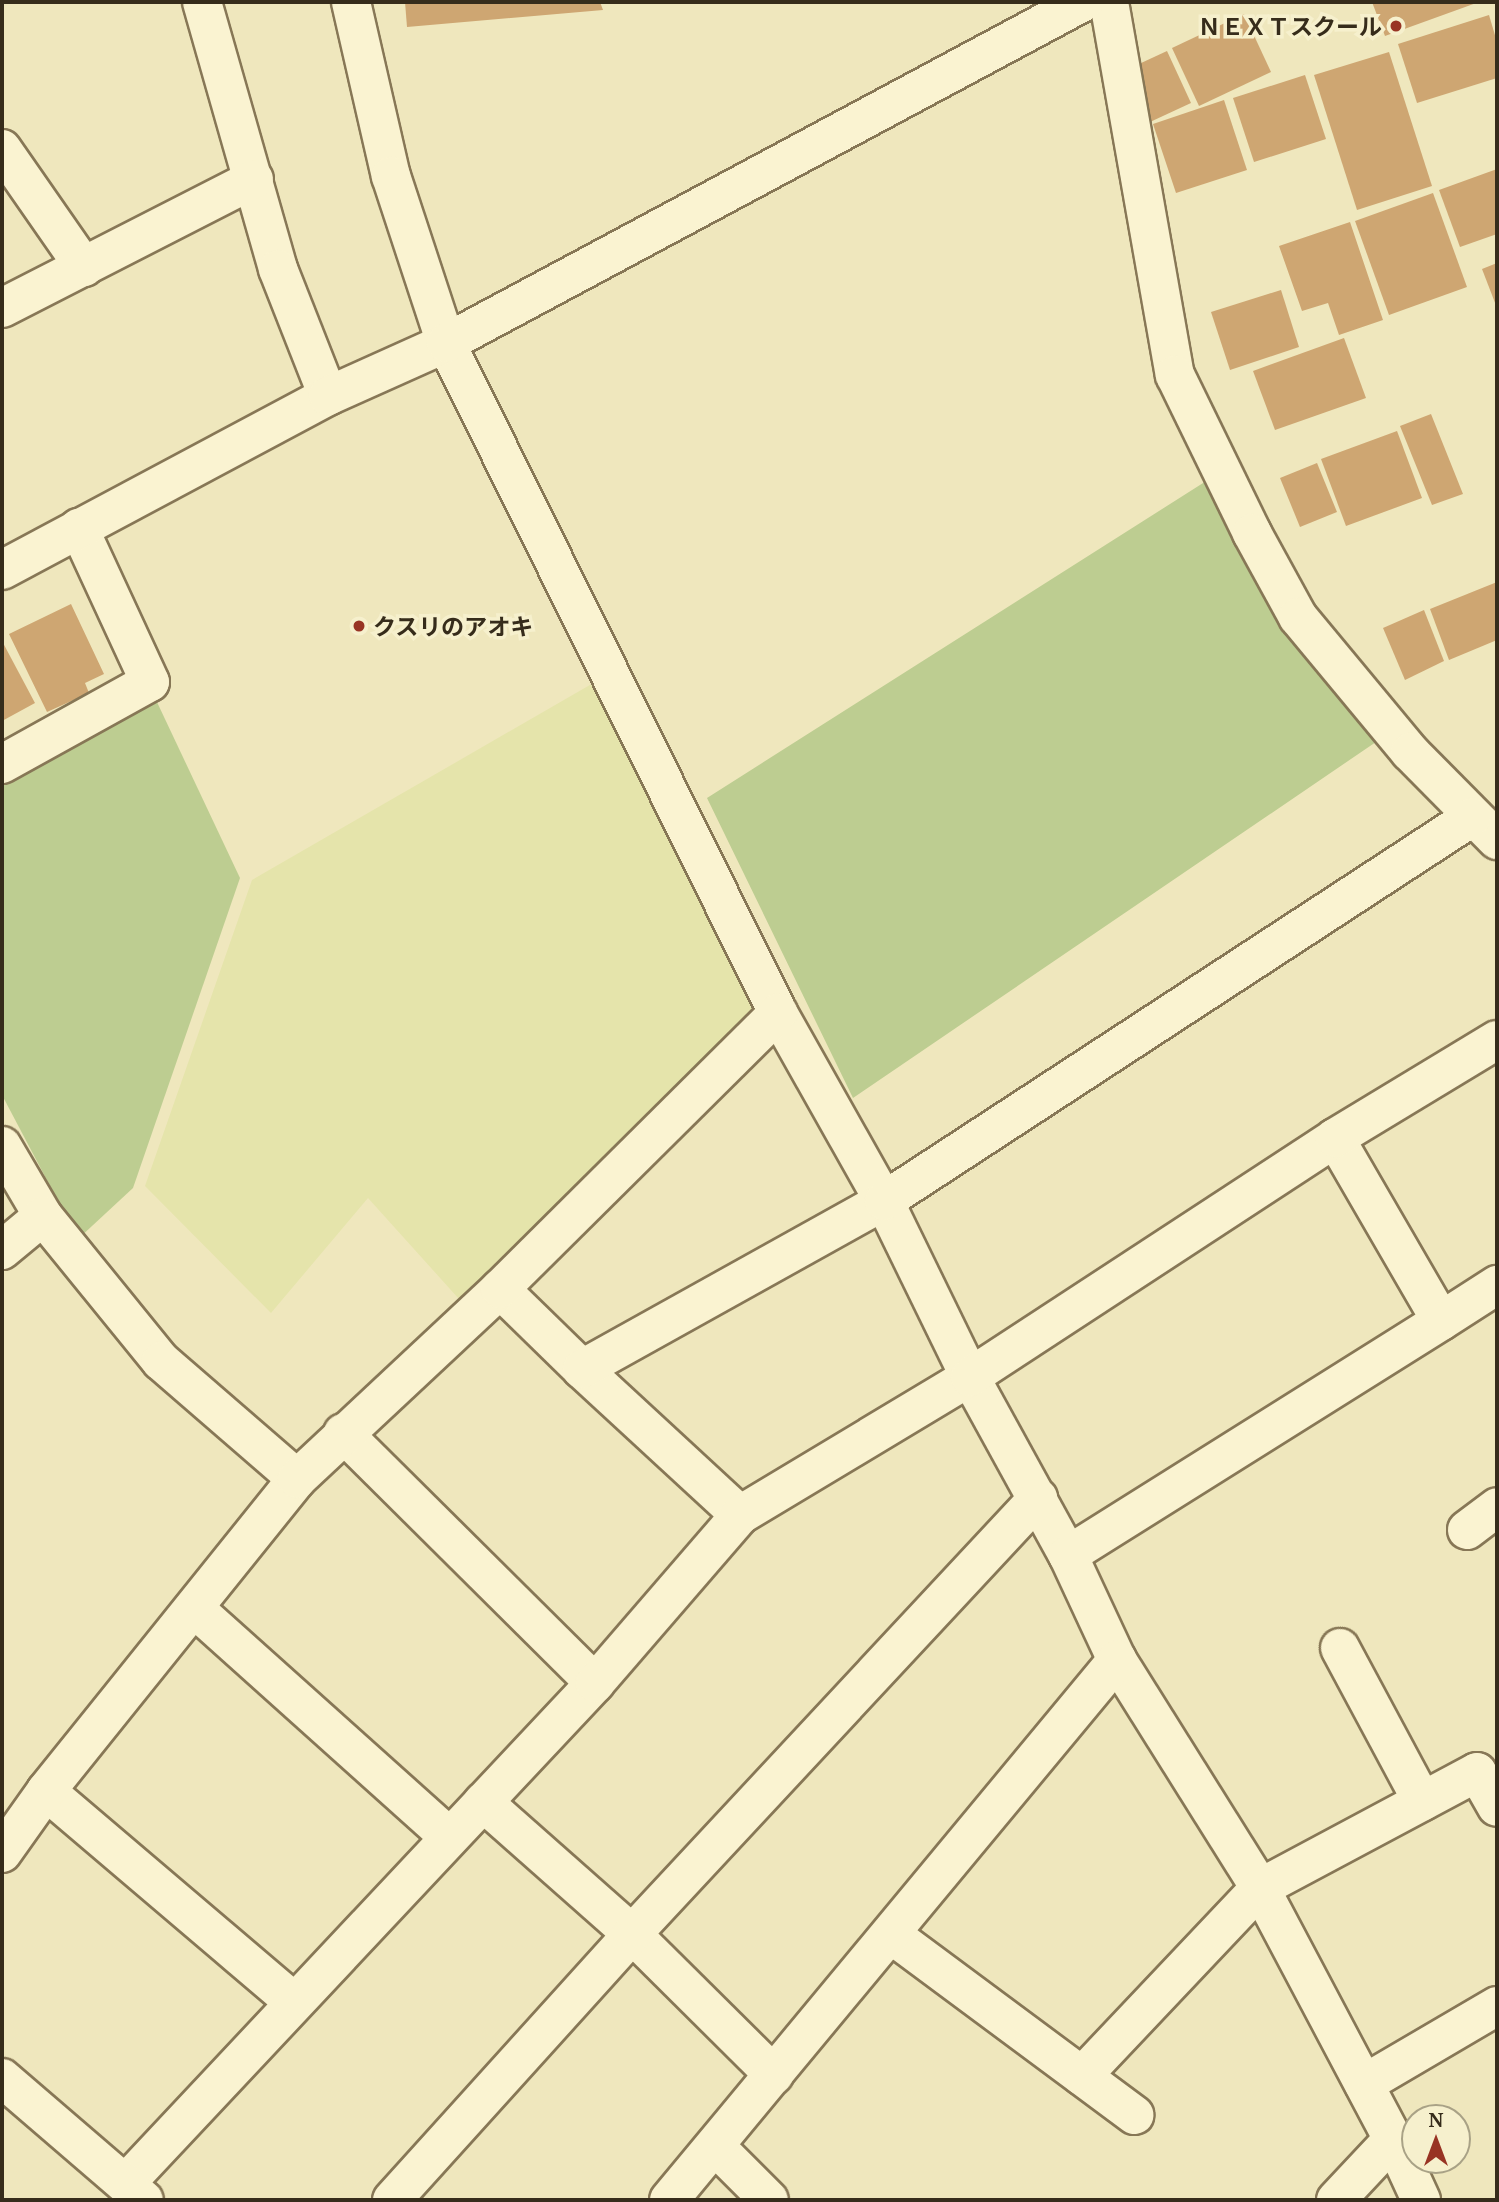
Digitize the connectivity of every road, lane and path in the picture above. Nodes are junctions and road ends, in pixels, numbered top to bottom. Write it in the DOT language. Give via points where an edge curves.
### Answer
graph roads {
  1 [pos="202,2"];
  2 [pos="351,2"];
  3 [pos="1083,2"];
  4 [pos="1109,2"];
  5 [pos="2,149"];
  6 [pos="254,178"];
  7 [pos="84,267"];
  8 [pos="2,308"];
  9 [pos="446,343"];
  10 [pos="328,396"];
  11 [pos="79,528"];
  12 [pos="2,570"];
  13 [pos="2,764"];
  14 [pos="1485,828"];
  15 [pos="778,1013"];
  16 [pos="1497,1040"];
  17 [pos="1335,1138"];
  18 [pos="2,1146"];
  19 [pos="884,1201"];
  20 [pos="43,1216"];
  21 [pos="2,1250"];
  22 [pos="1497,1285"];
  23 [pos="500,1289"];
  24 [pos="1441,1321"];
  25 [pos="582,1369"];
  26 [pos="970,1377"];
  27 [pos="343,1433"];
  28 [pos="297,1479"];
  29 [pos="1038,1498"];
  30 [pos="1497,1507"];
  31 [pos="740,1515"];
  32 [pos="1467,1530"];
  33 [pos="1068,1555"];
  34 [pos="194,1608"];
  35 [pos="1340,1648"];
  36 [pos="1117,1660"];
  37 [pos="595,1684"];
  38 [pos="46,1791"];
  39 [pos="483,1801"];
  40 [pos="1422,1801"];
  41 [pos="1497,1807"];
  42 [pos="449,1838"];
  43 [pos="2,1853"];
  44 [pos="1260,1888"];
  45 [pos="632,1934"];
  46 [pos="892,1935"];
  47 [pos="293,2001"];
  48 [pos="1497,2006"];
  49 [pos="774,2076"];
  50 [pos="1082,2076"];
  51 [pos="2,2078"];
  52 [pos="1364,2084"];
  53 [pos="1134,2115"];
  54 [pos="1393,2139"];
  55 [pos="715,2146"];
  56 [pos="135,2191"];
  57 [pos="393,2200"];
  58 [pos="670,2200"];
  59 [pos="769,2200"];
  60 [pos="1336,2200"];
  61 [pos="1421,2200"];
  1 -- 6 [label="street"];
  2 -- 9 [label="street" via="391,176"];
  3 -- 9 [label="street"];
  4 -- 14 [label="street" via="1175,375 1298,617 1410,752"];
  5 -- 7 [label="street"];
  6 -- 7 [label="street"];
  6 -- 10 [label="street" via="278,269"];
  7 -- 8 [label="street"];
  9 -- 10 [label="street"];
  9 -- 15 [label="street"];
  10 -- 11 [label="street"];
  11 -- 12 [label="street"];
  11 -- 13 [label="street" via="150,682"];
  14 -- 19 [label="street"];
  15 -- 19 [label="street"];
  15 -- 23 [label="street"];
  16 -- 17 [label="street"];
  17 -- 24 [label="street"];
  17 -- 26 [label="street"];
  18 -- 20 [label="street"];
  19 -- 25 [label="street"];
  19 -- 26 [label="street"];
  20 -- 21 [label="street"];
  20 -- 28 [label="street" via="161,1361"];
  22 -- 24 [label="street"];
  23 -- 25 [label="street"];
  23 -- 27 [label="street"];
  24 -- 33 [label="street"];
  25 -- 31 [label="street"];
  26 -- 29 [label="street"];
  26 -- 31 [label="street"];
  27 -- 28 [label="street"];
  27 -- 37 [label="street"];
  28 -- 34 [label="street"];
  29 -- 33 [label="street"];
  29 -- 45 [label="street"];
  30 -- 32 [label="street"];
  31 -- 37 [label="street"];
  33 -- 36 [label="street"];
  34 -- 38 [label="street"];
  34 -- 42 [label="street"];
  35 -- 40 [label="street"];
  36 -- 44 [label="street"];
  36 -- 46 [label="street"];
  37 -- 39 [label="street"];
  38 -- 43 [label="street"];
  38 -- 47 [label="street"];
  39 -- 42 [label="street"];
  39 -- 45 [label="street"];
  40 -- 41 [label="street" via="1477,1772"];
  40 -- 44 [label="street"];
  42 -- 47 [label="street"];
  44 -- 50 [label="street"];
  44 -- 52 [label="street"];
  45 -- 49 [label="street"];
  45 -- 57 [label="street"];
  46 -- 49 [label="street"];
  46 -- 50 [label="street"];
  47 -- 56 [label="street"];
  48 -- 52 [label="street"];
  49 -- 55 [label="street"];
  50 -- 53 [label="street"];
  51 -- 56 [label="street"];
  52 -- 54 [label="street"];
  54 -- 60 [label="street"];
  54 -- 61 [label="street"];
  55 -- 58 [label="street"];
  55 -- 59 [label="street"];
}
